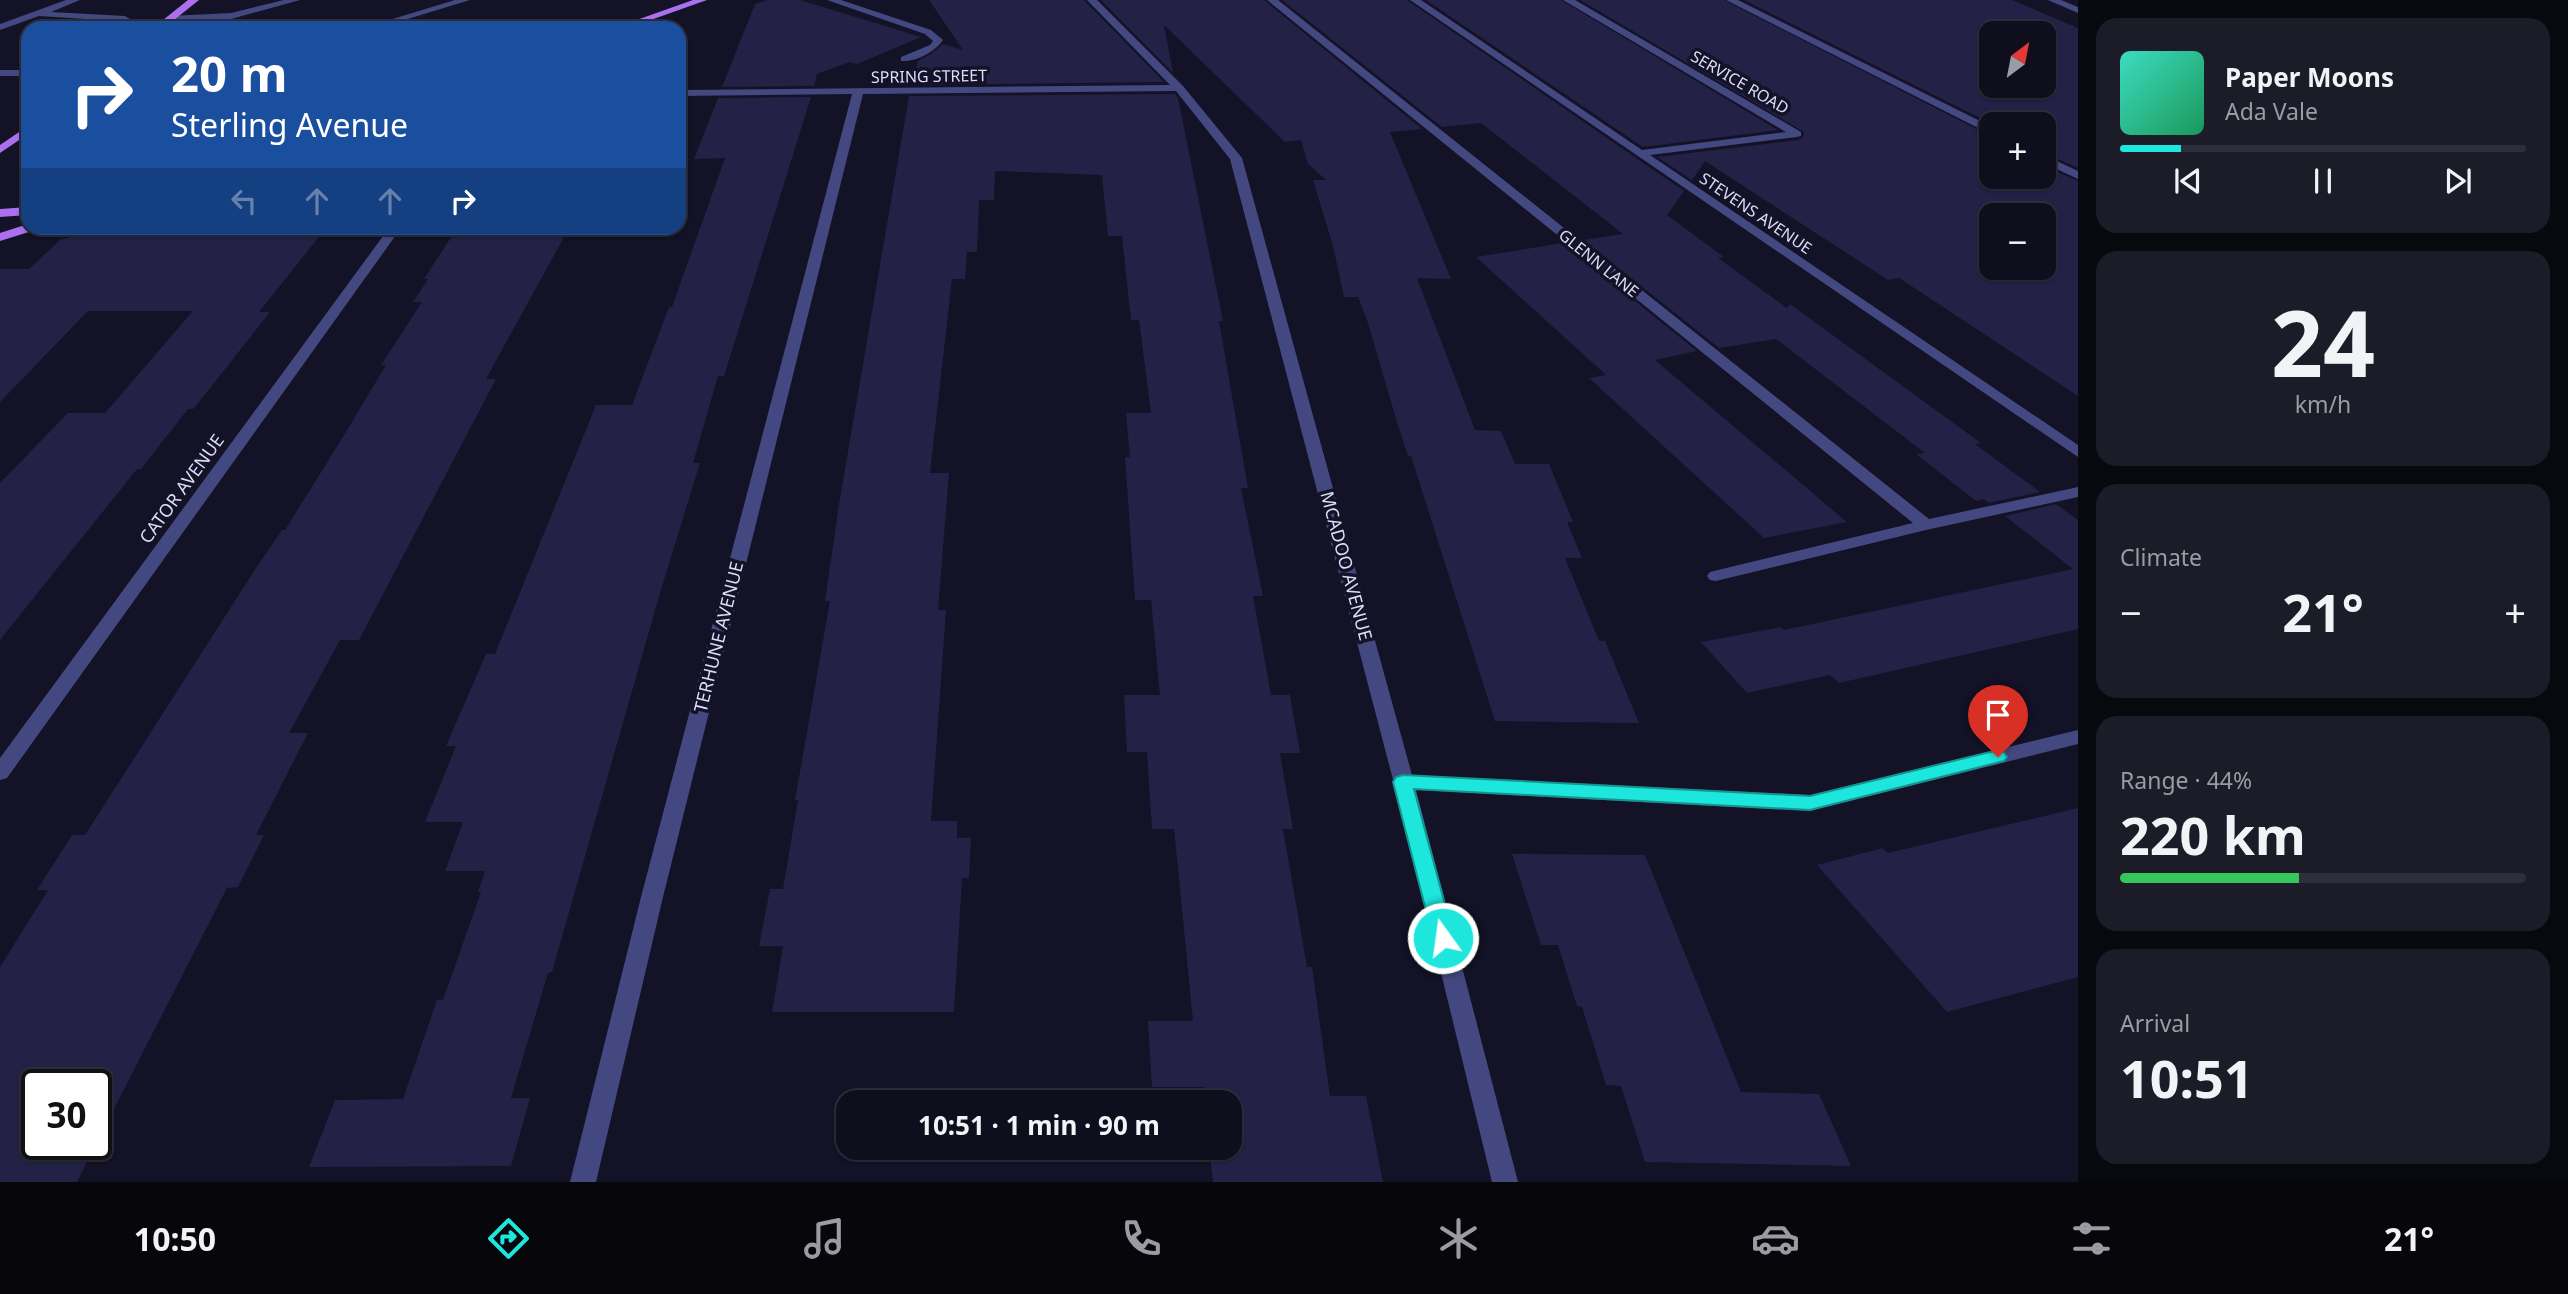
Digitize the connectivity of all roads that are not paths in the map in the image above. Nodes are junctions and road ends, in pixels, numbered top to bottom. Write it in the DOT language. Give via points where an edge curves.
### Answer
graph roads {
  1 [pos="75,0"];
  2 [pos="194,0"];
  3 [pos="295,0"];
  4 [pos="465,0"];
  5 [pos="702,0"];
  6 [pos="832,0"];
  7 [pos="1092,0"];
  8 [pos="1272,0"];
  9 [pos="1415,0"];
  10 [pos="1568,0"];
  11 [pos="1731,0"];
  12 [pos="2053,0"];
  13 [pos="2078,10"];
  14 [pos="42,14"];
  15 [pos="0,19"];
  16 [pos="170,19"];
  17 [pos="123,21"];
  18 [pos="167,21"];
  19 [pos="392,21"];
  20 [pos="640,21"];
  21 [pos="11,24"];
  22 [pos="0,27"];
  23 [pos="905,59"];
  24 [pos="0,73"];
  25 [pos="21,73"];
  26 [pos="1179,88"];
  27 [pos="858,92"];
  28 [pos="686,93"];
  29 [pos="1979,125"];
  30 [pos="21,134"];
  31 [pos="0,150"];
  32 [pos="1641,153"];
  33 [pos="2056,164"];
  34 [pos="2078,176"];
  35 [pos="21,212"];
  36 [pos="0,213"];
  37 [pos="21,230"];
  38 [pos="390,235"];
  39 [pos="0,237"];
  40 [pos="2078,452"];
  41 [pos="2078,492"];
  42 [pos="1926,525"];
  43 [pos="1716,576"];
  44 [pos="2078,737"];
  45 [pos="0,773"];
  46 [pos="1403,782"];
  47 [pos="583,1182"];
  48 [pos="1505,1182"];
  1 -- 14 [label="street"];
  2 -- 16 [label="main road"];
  3 -- 16 [label="street" via="231,16"];
  4 -- 19 [label="street"];
  5 -- 20 [label="main road"];
  6 -- 23 [label="street" via="928,32 938,40 933,47"];
  7 -- 26 [label="street, MCADOO AVENUE"];
  8 -- 42 [label="street, GLENN LANE"];
  9 -- 32 [label="street, STEVENS AVENUE"];
  10 -- 32 [label="street, SERVICE ROAD" via="1797,134"];
  11 -- 29 [label="street"];
  12 -- 13 [label="street"];
  14 -- 17 [label="street"];
  14 -- 21 [label="street"];
  15 -- 21 [label="street"];
  16 -- 18 [label="main road"];
  21 -- 22 [label="street"];
  24 -- 25 [label="street"];
  26 -- 27 [label="street, SPRING STREET"];
  26 -- 46 [label="street, MCADOO AVENUE" via="1236,158"];
  27 -- 28 [label="street, SPRING STREET"];
  27 -- 47 [label="street, TERHUNE AVENUE"];
  30 -- 31 [label="main road"];
  32 -- 40 [label="street, STEVENS AVENUE"];
  33 -- 34 [label="street"];
  35 -- 36 [label="main road"];
  37 -- 39 [label="main road"];
  38 -- 45 [label="street, CATOR AVENUE"];
  41 -- 42 [label="street"];
  42 -- 43 [label="street"];
  44 -- 46 [label="street" via="1810,803"];
  46 -- 48 [label="street, MCADOO AVENUE"];
}
